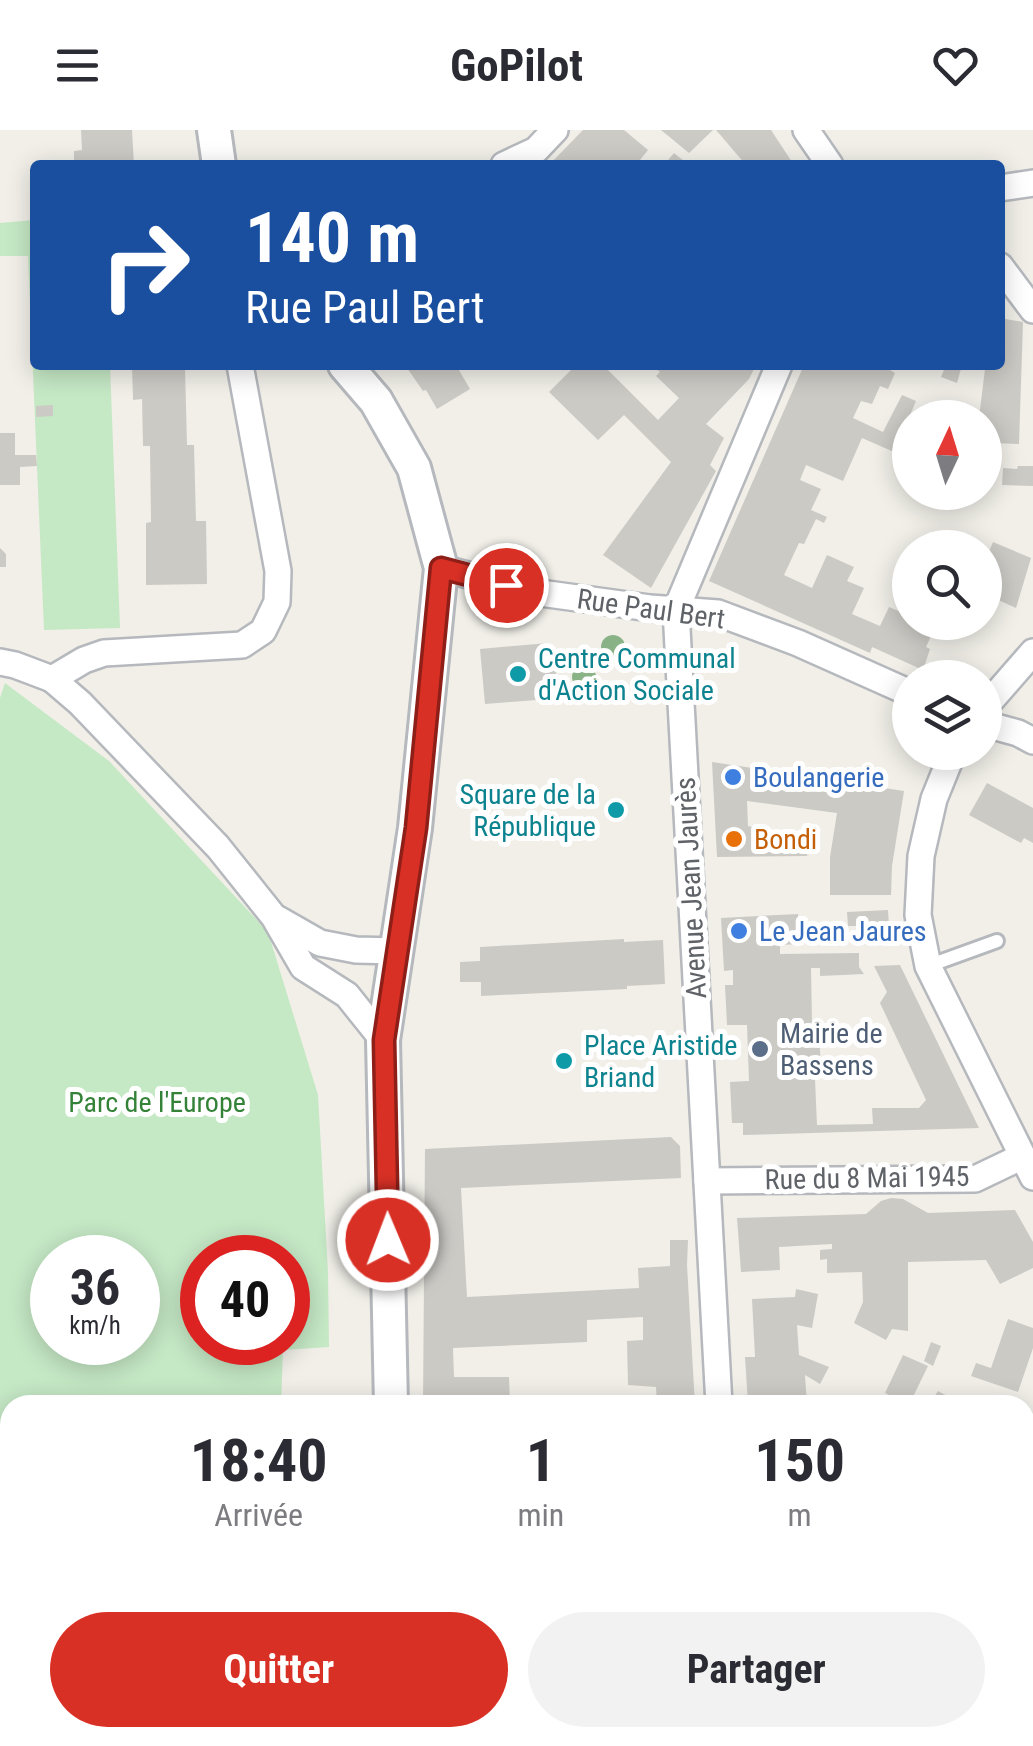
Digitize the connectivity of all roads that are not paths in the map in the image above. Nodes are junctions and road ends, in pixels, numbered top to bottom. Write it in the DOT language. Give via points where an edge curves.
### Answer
graph roads {
  1 [pos="214,130"];
  2 [pos="556,130"];
  3 [pos="806,130"];
  4 [pos="218,160"];
  5 [pos="515,160"];
  6 [pos="827,160"];
  7 [pos="1033,184"];
  8 [pos="1005,187"];
  9 [pos="1005,273"];
  10 [pos="1033,310"];
  11 [pos="241,370"];
  12 [pos="349,370"];
  13 [pos="777,370"];
  14 [pos="441,568"];
  15 [pos="676,610"];
  16 [pos="1033,652"];
  17 [pos="0,662"];
  18 [pos="52,679"];
  19 [pos="892,685"];
  20 [pos="1002,688"];
  21 [pos="1002,729"];
  22 [pos="1033,741"];
  23 [pos="945,770"];
  24 [pos="274,917"];
  25 [pos="997,941"];
  26 [pos="397,951"];
  27 [pos="928,966"];
  28 [pos="384,1040"];
  29 [pos="1027,1167"];
  30 [pos="708,1180"];
  31 [pos="392,1395"];
  32 [pos="719,1395"];
  1 -- 4 [label="street"];
  2 -- 5 [label="street"];
  3 -- 6 [label="street"];
  7 -- 8 [label="street"];
  9 -- 10 [label="street"];
  11 -- 18 [label="street" via="278,571 277,602 262,631 242,645 104,653"];
  12 -- 14 [label="street" via="376,401 414,468"];
  13 -- 15 [label="street"];
  14 -- 15 [label="street, Rue Paul Bert" via="533,592"];
  14 -- 26 [label="street"];
  15 -- 19 [label="street, Rue Paul Bert" via="718,613"];
  15 -- 30 [label="street, Avenue Jean Jaurès"];
  16 -- 20 [label="street"];
  17 -- 18 [label="street"];
  18 -- 24 [label="street" via="218,847"];
  21 -- 22 [label="street"];
  23 -- 27 [label="street" via="921,856 918,916"];
  24 -- 26 [label="street" via="320,943"];
  24 -- 28 [label="street" via="303,967 347,995"];
  25 -- 27 [label="lane"];
  26 -- 28 [label="street"];
  27 -- 29 [label="street"];
  28 -- 31 [label="street"];
  29 -- 30 [label="street, Rue du 8 Mai 1945" via="976,1180"];
  30 -- 32 [label="street, Avenue Jean Jaurès"];
}
